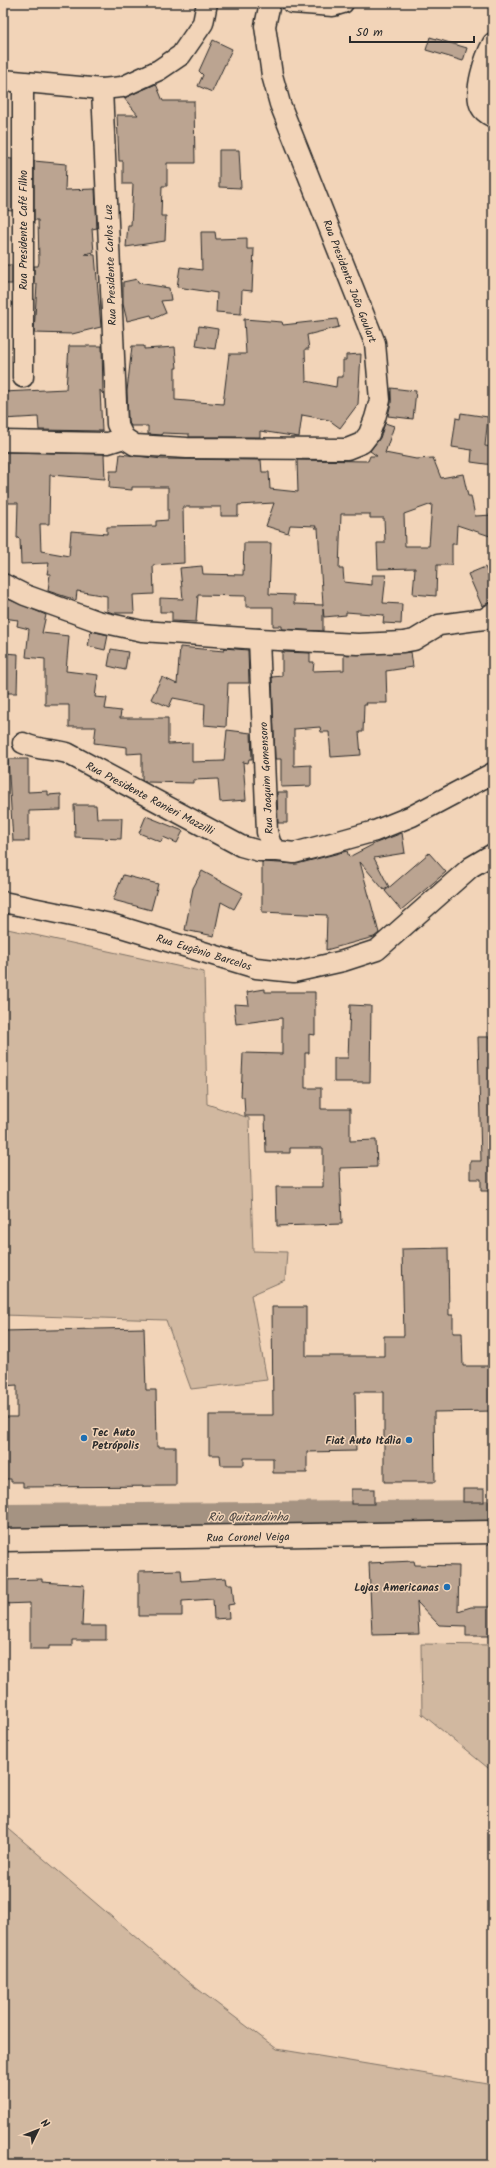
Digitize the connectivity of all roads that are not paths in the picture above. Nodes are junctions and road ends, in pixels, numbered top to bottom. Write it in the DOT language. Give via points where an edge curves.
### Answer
graph roads {
  1 [pos="207,3"];
  2 [pos="270,3"];
  3 [pos="292,3"];
  4 [pos="343,3"];
  5 [pos="493,43"];
  6 [pos="3,80"];
  7 [pos="23,83"];
  8 [pos="102,89"];
  9 [pos="493,117"];
  10 [pos="23,377"];
  11 [pos="124,438"];
  12 [pos="3,441"];
  13 [pos="3,584"];
  14 [pos="493,613"];
  15 [pos="259,639"];
  16 [pos="23,743"];
  17 [pos="493,773"];
  18 [pos="278,851"];
  19 [pos="493,854"];
  20 [pos="3,902"];
  21 [pos="493,1532"];
  22 [pos="3,1540"];
  1 -- 8 [label="street" via="203,23 181,55 137,81 122,87"];
  2 -- 11 [label="street, Rua Presidente João Goulart" via="265,26 272,75 280,104 375,343 380,400 376,418 370,434 362,443 347,449 135,445"];
  3 -- 4 [label="street" via="333,6"];
  5 -- 9 [label="street" via="479,81 481,108"];
  6 -- 7 [label="street"];
  7 -- 8 [label="street"];
  7 -- 10 [label="street, Rua Presidente Café Filho"];
  8 -- 11 [label="street, Rua Presidente Carlos Luz" via="117,424"];
  11 -- 12 [label="street" via="108,443"];
  13 -- 15 [label="street" via="25,595 97,621 142,631"];
  14 -- 15 [label="street" via="484,619 439,625 414,640 403,642 358,644"];
  15 -- 18 [label="street, Rua Joaquim Gomensoro" via="267,832 272,845"];
  16 -- 18 [label="street, Rua Presidente Ranieri Mazzilli" via="36,749 52,749 67,753 241,846 259,851"];
  17 -- 18 [label="street" via="412,816 375,831 294,853"];
  19 -- 20 [label="street, Rua Eugênio Barcelos" via="472,867 377,950 294,972 256,968 111,924"];
  21 -- 22 [label="main road, Rua Coronel Veiga"];
}
